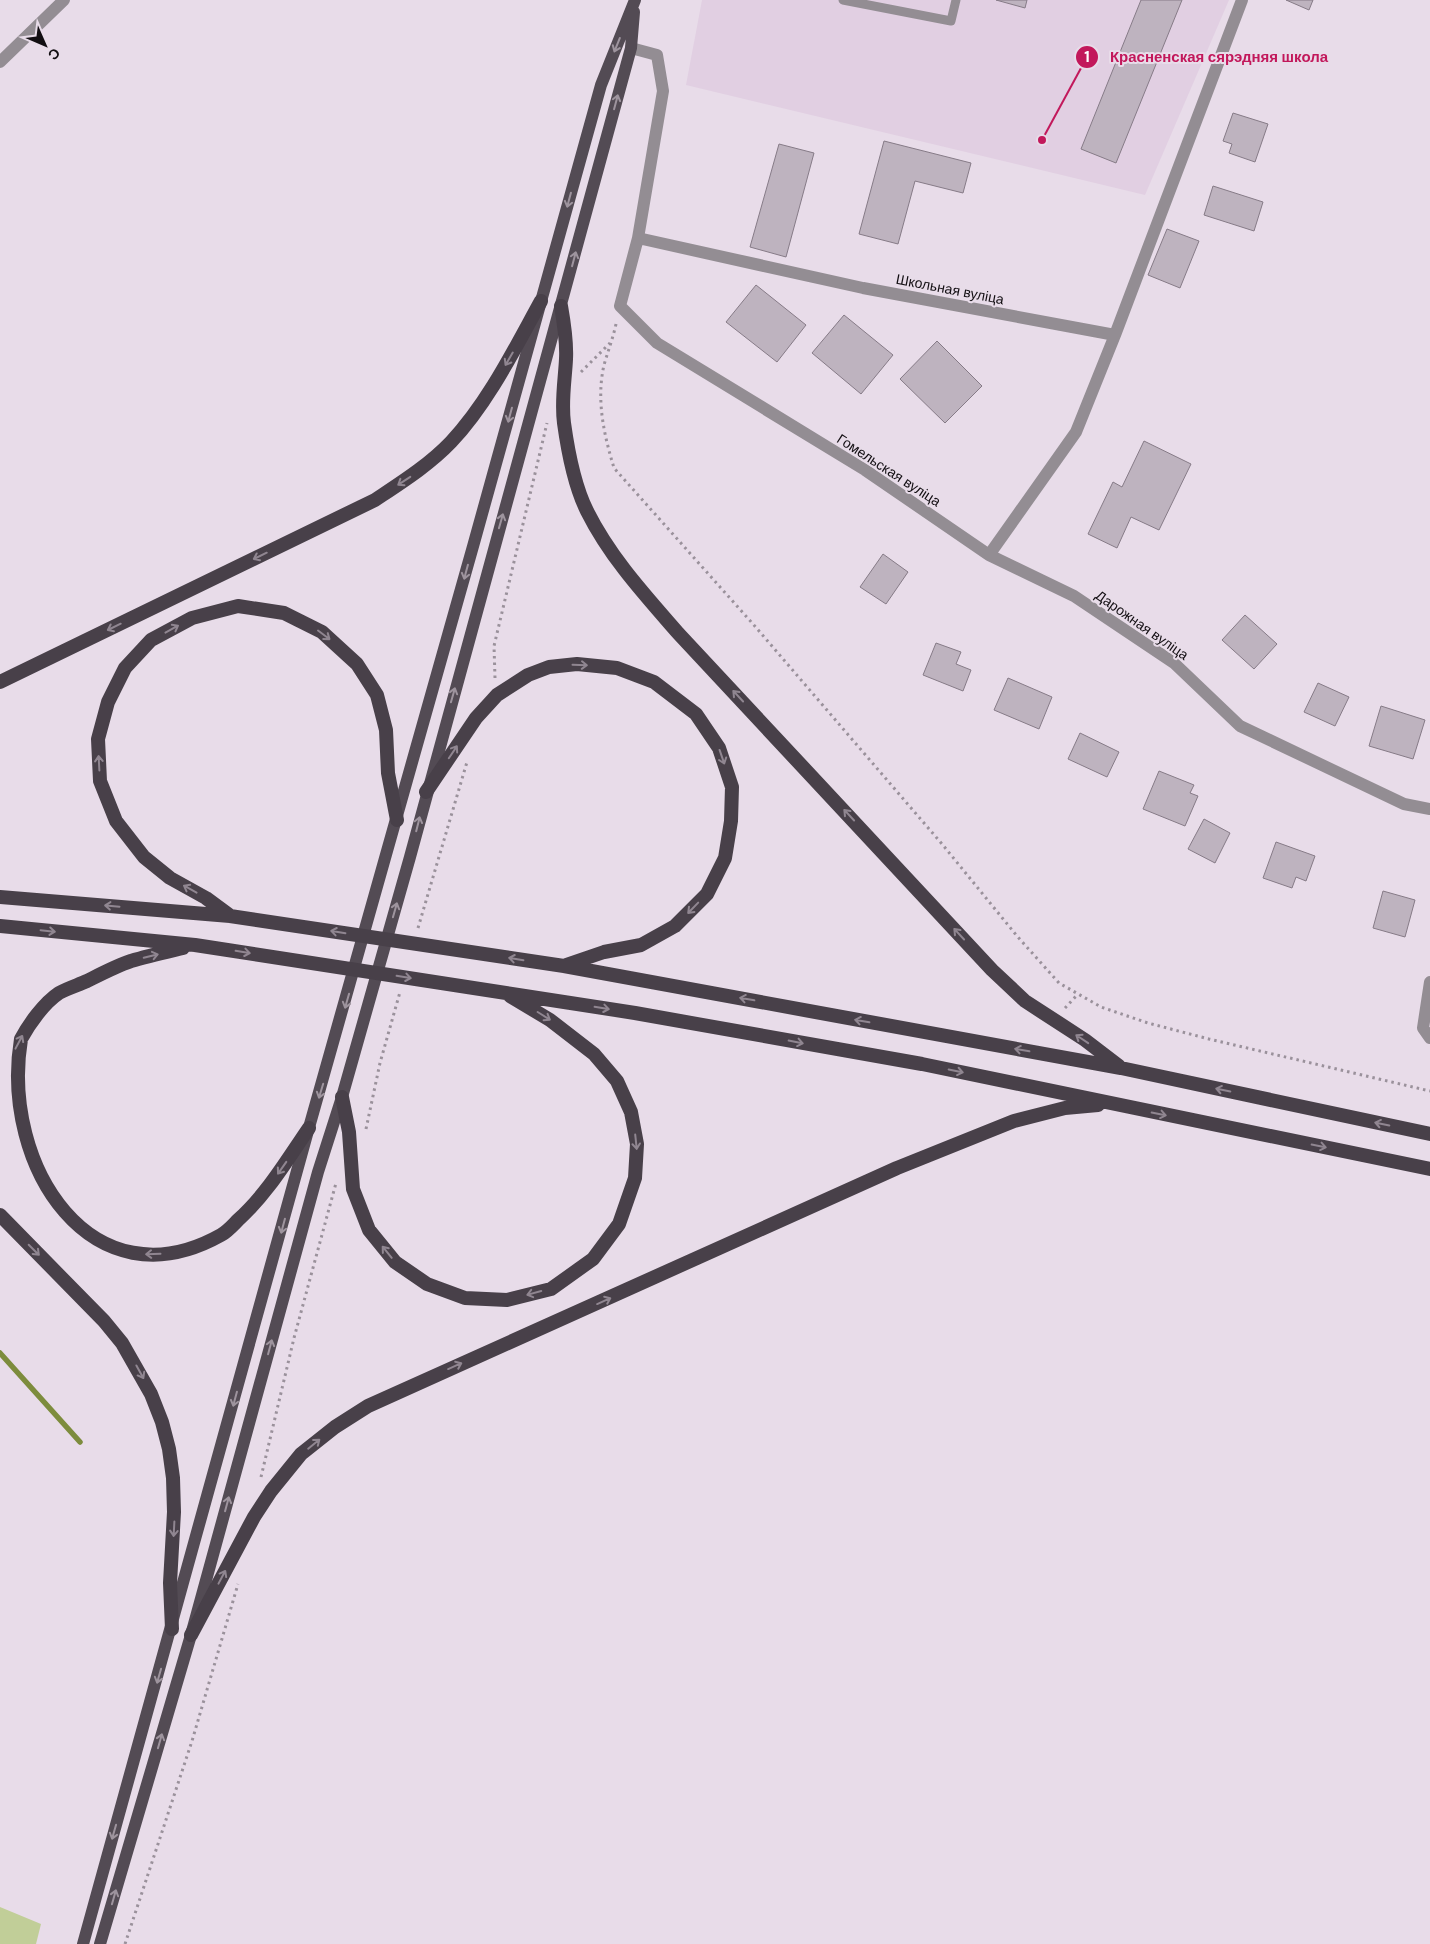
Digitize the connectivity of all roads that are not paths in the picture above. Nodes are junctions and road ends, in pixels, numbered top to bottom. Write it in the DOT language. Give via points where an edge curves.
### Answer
graph roads {
  1 [pos="64,0"];
  2 [pos="635,0"];
  3 [pos="843,0"];
  4 [pos="956,0"];
  5 [pos="1242,0"];
  6 [pos="631,48"];
  7 [pos="0,62"];
  8 [pos="638,238"];
  9 [pos="541,301"];
  10 [pos="561,306"];
  11 [pos="1116,335"];
  12 [pos="989,555"];
  13 [pos="0,682"];
  14 [pos="426,792"];
  15 [pos="1430,809"];
  16 [pos="398,820"];
  17 [pos="0,897"];
  18 [pos="230,916"];
  19 [pos="0,926"];
  20 [pos="195,945"];
  21 [pos="564,966"];
  22 [pos="1430,982"];
  23 [pos="502,992"];
  24 [pos="1430,1038"];
  25 [pos="1121,1068"];
  26 [pos="5,1092"];
  27 [pos="342,1097"];
  28 [pos="1112,1104"];
  29 [pos="309,1128"];
  30 [pos="1430,1134"];
  31 [pos="1430,1169"];
  32 [pos="0,1215"];
  33 [pos="52,1216"];
  34 [pos="172,1629"];
  35 [pos="191,1635"];
  36 [pos="83,1944"];
  37 [pos="100,1944"];
  1 -- 7 [label="street"];
  2 -- 6 [label="main road"];
  2 -- 9 [label="main road, one-way" via="600,85"];
  3 -- 4 [label="lane" via="951,21"];
  5 -- 11 [label="street"];
  6 -- 8 [label="street" via="657,55 663,91"];
  10 -- 6 [label="main road, one-way"];
  8 -- 11 [label="street, Школьная вуліца" via="863,288"];
  8 -- 12 [label="street, Гомельская вуліца" via="620,306 657,343 864,470"];
  9 -- 13 [label="highway, one-way" via="481,403 451,442 416,473 375,500"];
  9 -- 16 [label="main road, one-way"];
  14 -- 10 [label="main road, one-way"];
  25 -- 10 [label="highway, one-way" via="1025,1001 992,970 678,633 628,575 586,510 573,471 564,422 566,338"];
  11 -- 12 [label="street" via="1076,432"];
  12 -- 15 [label="street, Дарожная вуліца" via="1074,596 1174,663 1240,726 1404,804"];
  14 -- 21 [label="highway, one-way" via="476,718 497,696 528,675 549,667 577,664 617,668 654,682 696,714 719,748 732,787 725,858 707,894 675,926 641,945 604,952"];
  27 -- 14 [label="main road, one-way"];
  18 -- 16 [label="highway, one-way" via="170,878 144,857 116,822 100,782 98,739 108,702 125,668 151,640 192,618 238,606 284,612 322,632 357,664 377,695 386,730 388,773"];
  16 -- 29 [label="main road, one-way"];
  18 -- 17 [label="highway, one-way"];
  21 -- 18 [label="highway, one-way"];
  19 -- 20 [label="highway, one-way"];
  20 -- 23 [label="highway, one-way"];
  26 -- 20 [label="highway, one-way" via="12,1056 30,1022 58,994 130,961"];
  25 -- 21 [label="highway, one-way"];
  22 -- 24 [label="street" via="1423,1028"];
  23 -- 27 [label="highway, one-way" via="550,1020 594,1054 617,1081 630,1112 637,1144 635,1178 619,1224 593,1259 552,1288 507,1300 465,1298 427,1284 395,1262 369,1230 353,1189"];
  23 -- 28 [label="highway, one-way" via="922,1064"];
  30 -- 25 [label="highway, one-way"];
  35 -- 27 [label="main road, one-way" via="318,1172"];
  28 -- 31 [label="highway, one-way"];
  35 -- 28 [label="highway, one-way" via="271,1491 301,1454 368,1406 897,1168 1014,1121 1066,1108"];
  29 -- 33 [label="highway, one-way" via="257,1203 222,1234 187,1249 153,1255 122,1252 93,1244 66,1229"];
  29 -- 34 [label="main road, one-way"];
  32 -- 34 [label="highway, one-way" via="122,1342 151,1394 170,1449 173,1478"];
  34 -- 36 [label="main road, one-way"];
  37 -- 35 [label="main road, one-way"];
}
